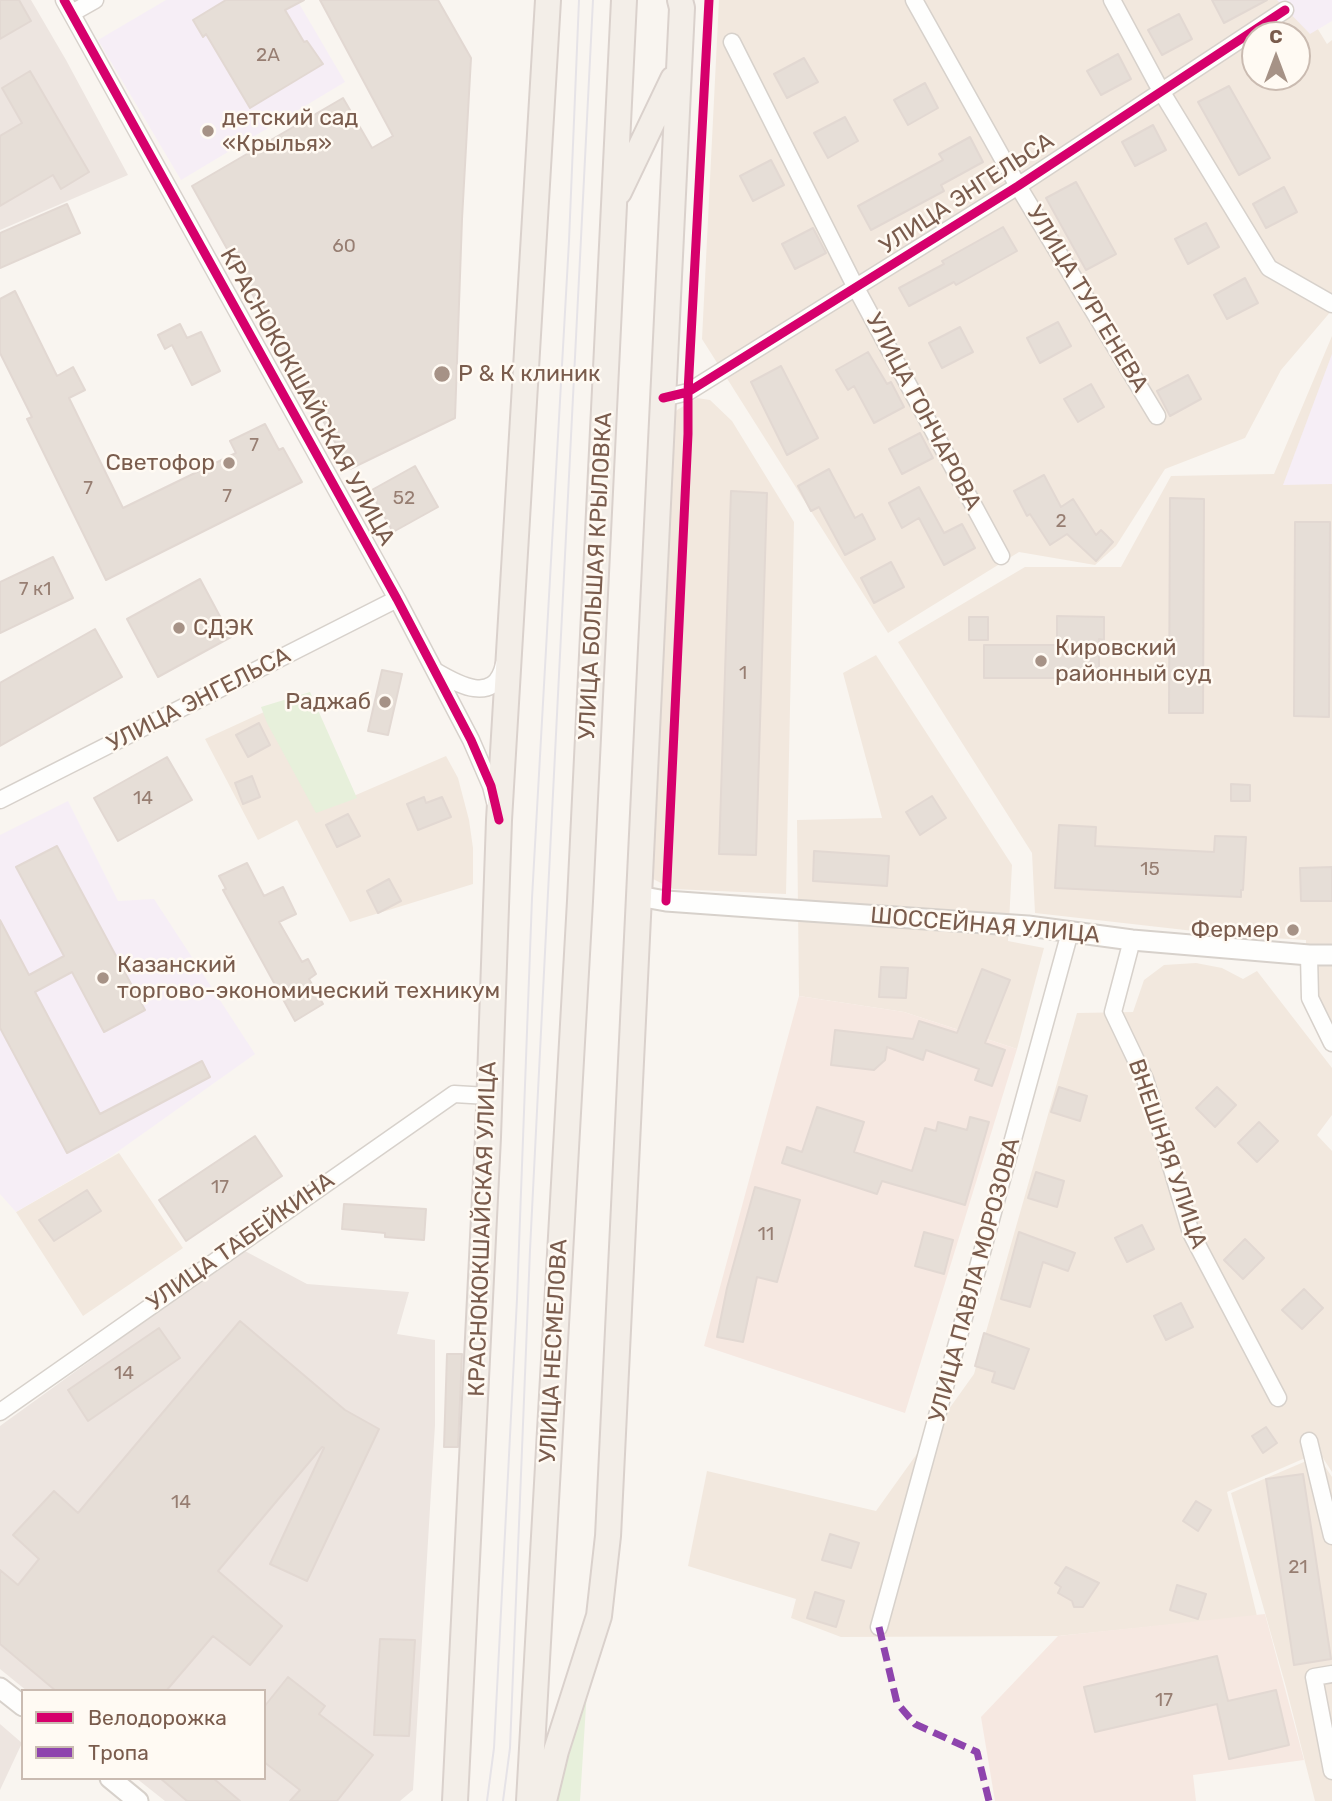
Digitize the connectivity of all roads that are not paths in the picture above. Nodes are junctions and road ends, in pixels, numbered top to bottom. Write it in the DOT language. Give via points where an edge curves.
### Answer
graph roads {
  1 [pos="96,0"];
  2 [pos="548,0"];
  3 [pos="624,0"];
  4 [pos="680,0"];
  5 [pos="914,0"];
  6 [pos="1112,0"];
  7 [pos="68,7"];
  8 [pos="1285,10"];
  9 [pos="732,42"];
  10 [pos="679,66"];
  11 [pos="1161,91"];
  12 [pos="1018,186"];
  13 [pos="615,201"];
  14 [pos="856,288"];
  15 [pos="1331,299"];
  16 [pos="663,398"];
  17 [pos="1157,416"];
  18 [pos="1001,556"];
  19 [pos="397,599"];
  20 [pos="510,617"];
  21 [pos="435,671"];
  22 [pos="0,800"];
  23 [pos="499,820"];
  24 [pos="638,896"];
  25 [pos="580,901"];
  26 [pos="1070,932"];
  27 [pos="1132,940"];
  28 [pos="1332,955"];
  29 [pos="1309,956"];
  30 [pos="1332,1043"];
  31 [pos="488,1096"];
  32 [pos="1278,1398"];
  33 [pos="0,1412"];
  34 [pos="1309,1441"];
  35 [pos="1332,1536"];
  36 [pos="879,1627"];
  37 [pos="1332,1674"];
  38 [pos="0,1688"];
  39 [pos="21,1704"];
  40 [pos="1332,1771"];
  41 [pos="112,1780"];
  42 [pos="138,1801"];
  43 [pos="455,1801"];
  44 [pos="529,1801"];
  45 [pos="544,1801"];
  1 -- 7 [label="street"];
  2 -- 20 [label="main road"];
  3 -- 13 [label="main road, УЛИЦА БОЛЬШАЯ КРЫЛОВКА"];
  4 -- 10 [label="main road"];
  5 -- 12 [label="street, УЛИЦА ТУРГЕНЕВА"];
  6 -- 11 [label="street"];
  7 -- 19 [label="street, КРАСНОКОКШАЙСКАЯ УЛИЦА"];
  8 -- 11 [label="street, УЛИЦА ЭНГЕЛЬСА"];
  9 -- 14 [label="street, УЛИЦА ГОНЧАРОВА"];
  10 -- 13 [label="main road"];
  10 -- 16 [label="main road"];
  11 -- 12 [label="street, УЛИЦА ЭНГЕЛЬСА"];
  11 -- 15 [label="street" via="1269,268"];
  12 -- 14 [label="street, УЛИЦА ЭНГЕЛЬСА"];
  12 -- 17 [label="street, УЛИЦА ТУРГЕНЕВА"];
  13 -- 25 [label="main road, УЛИЦА БОЛЬШАЯ КРЫЛОВКА"];
  14 -- 16 [label="street, УЛИЦА ЭНГЕЛЬСА" via="688,392"];
  14 -- 18 [label="street, УЛИЦА ГОНЧАРОВА"];
  16 -- 24 [label="main road"];
  19 -- 21 [label="street, КРАСНОКОКШАЙСКАЯ УЛИЦА"];
  19 -- 22 [label="street, УЛИЦА ЭНГЕЛЬСА"];
  20 -- 21 [label="street" via="503,669 494,683 466,688"];
  20 -- 23 [label="main road"];
  21 -- 23 [label="street, КРАСНОКОКШАЙСКАЯ УЛИЦА" via="485,770"];
  23 -- 31 [label="main road, КРАСНОКОКШАЙСКАЯ УЛИЦА"];
  24 -- 26 [label="street, ШОССЕЙНАЯ УЛИЦА"];
  24 -- 45 [label="main road" via="608,1536 599,1616 555,1751"];
  25 -- 44 [label="main road, УЛИЦА НЕСМЕЛОВА"];
  26 -- 27 [label="street, ШОССЕЙНАЯ УЛИЦА"];
  26 -- 36 [label="street, УЛИЦА ПАВЛА МОРОЗОВА"];
  27 -- 29 [label="street, ШОССЕЙНАЯ УЛИЦА"];
  27 -- 32 [label="street, ВНЕШНЯЯ УЛИЦА" via="1113,1012 1145,1079 1191,1233"];
  28 -- 29 [label="street, ШОССЕЙНАЯ УЛИЦА"];
  29 -- 30 [label="street" via="1310,998"];
  31 -- 33 [label="street, УЛИЦА ТАБЕЙКИНА" via="454,1094"];
  31 -- 43 [label="main road, КРАСНОКОКШАЙСКАЯ УЛИЦА"];
  34 -- 35 [label="street"];
  37 -- 40 [label="street" via="1314,1678"];
  38 -- 39 [label="street"];
  41 -- 42 [label="street"];
}
